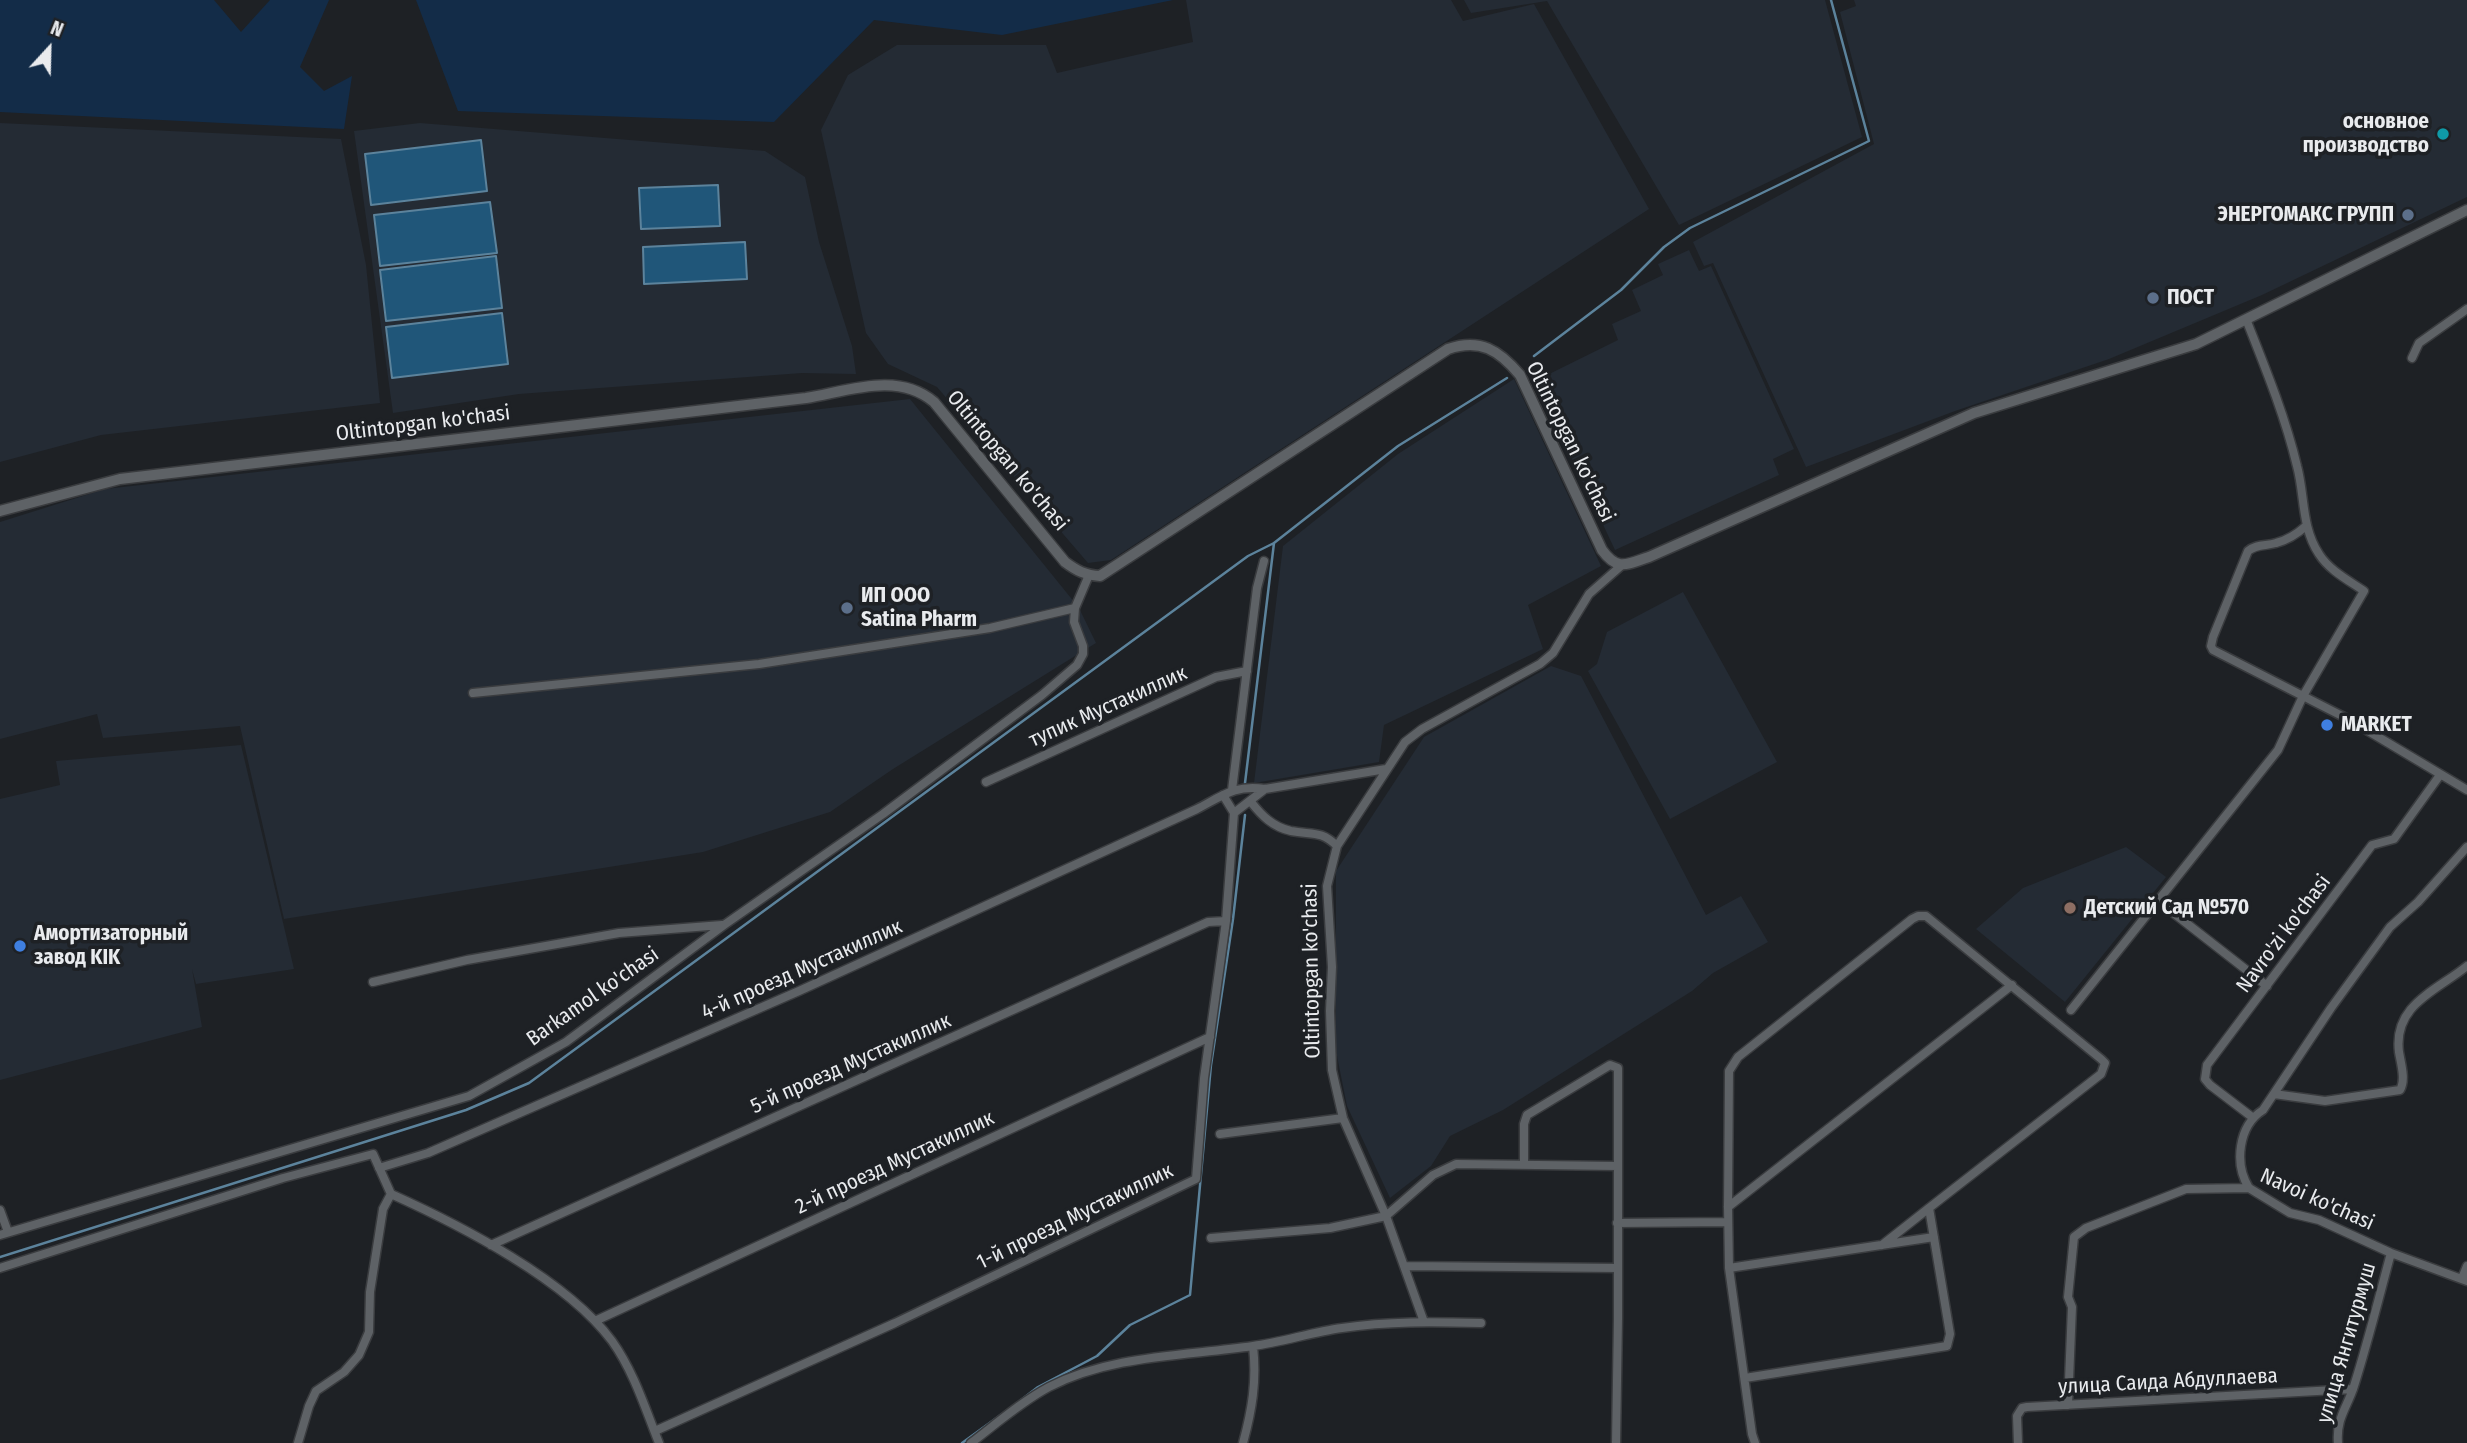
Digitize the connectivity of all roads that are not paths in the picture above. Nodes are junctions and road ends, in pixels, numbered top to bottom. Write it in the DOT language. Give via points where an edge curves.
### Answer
graph roads {
  1 [pos="2467,210"];
  2 [pos="2467,309"];
  3 [pos="2246,319"];
  4 [pos="2413,358"];
  5 [pos="0,511"];
  6 [pos="2306,526"];
  7 [pos="1264,561"];
  8 [pos="1622,565"];
  9 [pos="1089,575"];
  10 [pos="1075,608"];
  11 [pos="1247,671"];
  12 [pos="473,693"];
  13 [pos="2303,696"];
  14 [pos="1386,769"];
  15 [pos="2440,775"];
  16 [pos="986,782"];
  17 [pos="1265,789"];
  18 [pos="1232,790"];
  19 [pos="2467,790"];
  20 [pos="1223,795"];
  21 [pos="1251,802"];
  22 [pos="1234,813"];
  23 [pos="1337,846"];
  24 [pos="2467,847"];
  25 [pos="2158,901"];
  26 [pos="1226,921"];
  27 [pos="724,925"];
  28 [pos="2467,966"];
  29 [pos="373,982"];
  30 [pos="2012,985"];
  31 [pos="2267,986"];
  32 [pos="2071,1010"];
  33 [pos="1210,1037"];
  34 [pos="2274,1094"];
  35 [pos="2252,1117"];
  36 [pos="1343,1118"];
  37 [pos="1220,1134"];
  38 [pos="1524,1164"];
  39 [pos="1618,1166"];
  40 [pos="380,1168"];
  41 [pos="2249,1188"];
  42 [pos="391,1194"];
  43 [pos="1728,1207"];
  44 [pos="1929,1208"];
  45 [pos="0,1210"];
  46 [pos="1386,1216"];
  47 [pos="1728,1222"];
  48 [pos="1617,1223"];
  49 [pos="4,1234"];
  50 [pos="1934,1237"];
  51 [pos="1211,1238"];
  52 [pos="491,1245"];
  53 [pos="1881,1246"];
  54 [pos="2391,1253"];
  55 [pos="1405,1266"];
  56 [pos="2467,1266"];
  57 [pos="0,1268"];
  58 [pos="1618,1268"];
  59 [pos="1729,1268"];
  60 [pos="2464,1279"];
  61 [pos="595,1321"];
  62 [pos="1424,1322"];
  63 [pos="1481,1323"];
  64 [pos="1253,1346"];
  65 [pos="1745,1378"];
  66 [pos="2353,1389"];
  67 [pos="2067,1405"];
  68 [pos="654,1432"];
  69 [pos="298,1443"];
  70 [pos="659,1443"];
  71 [pos="971,1443"];
  72 [pos="1242,1443"];
  73 [pos="1616,1443"];
  74 [pos="1755,1443"];
  75 [pos="2018,1443"];
  76 [pos="2338,1443"];
  1 -- 3 [label="street, Oltintopgan ko'chasi"];
  2 -- 4 [label="street" via="2419,343"];
  3 -- 6 [label="street" via="2298,467"];
  3 -- 8 [label="street, Oltintopgan ko'chasi" via="2196,344 1974,413"];
  5 -- 9 [label="street, Oltintopgan ko'chasi" via="120,479 898,385 934,402 1065,562"];
  6 -- 13 [label="street" via="2320,555 2364,591"];
  6 -- 13 [label="street" via="2292,538 2248,551 2211,646"];
  7 -- 11 [label="street"];
  8 -- 9 [label="street, Oltintopgan ko'chasi" via="1613,563 1602,550 1520,374 1496,352 1479,344 1461,344 1107,573"];
  8 -- 14 [label="street, Oltintopgan ko'chasi" via="1589,594 1553,653 1422,729 1405,742"];
  9 -- 10 [label="street"];
  10 -- 12 [label="street" via="990,628 759,664"];
  10 -- 27 [label="street, Barkamol ko'chasi" via="1083,654 1077,665 883,814"];
  11 -- 16 [label="street, тупик Мустакиллик" via="1216,677"];
  11 -- 18 [label="street"];
  13 -- 15 [label="street"];
  13 -- 25 [label="street" via="2278,750"];
  14 -- 17 [label="street"];
  14 -- 23 [label="street, Oltintopgan ko'chasi"];
  15 -- 19 [label="street"];
  15 -- 31 [label="street, Navro'zi ko'chasi" via="2394,839 2372,845"];
  17 -- 18 [label="street" via="1248,786"];
  17 -- 21 [label="street"];
  18 -- 20 [label="street, 4-й проезд Мустакиллик"];
  20 -- 22 [label="street"];
  20 -- 40 [label="street, 4-й проезд Мустакиллик" via="562,1096 428,1153"];
  21 -- 22 [label="street"];
  21 -- 23 [label="street" via="1279,827 1322,834"];
  22 -- 26 [label="street, 1-й проезд Мустакиллик"];
  23 -- 36 [label="street, Oltintopgan ko'chasi" via="1327,886 1332,1070"];
  24 -- 34 [label="street" via="2390,927"];
  25 -- 31 [label="street"];
  25 -- 32 [label="street"];
  26 -- 33 [label="street, 1-й проезд Мустакиллик"];
  26 -- 52 [label="street, 5-й проезд Мустакиллик" via="1208,922"];
  27 -- 29 [label="street" via="619,933"];
  27 -- 49 [label="street, Barkamol ko'chasi" via="566,1042 469,1096"];
  28 -- 34 [label="street" via="2424,995 2406,1016 2398,1042 2400,1090 2325,1101"];
  30 -- 43 [label="street"];
  30 -- 43 [label="street" via="1926,916 1912,919 1733,1063 1728,1081"];
  30 -- 44 [label="street" via="2101,1059 2104,1069"];
  31 -- 35 [label="street, Navro'zi ko'chasi" via="2205,1071 2210,1085"];
  33 -- 61 [label="street, 2-й проезд Мустакиллик"];
  33 -- 68 [label="street, 1-й проезд Мустакиллик" via="1196,1179"];
  34 -- 35 [label="street"];
  35 -- 41 [label="street" via="2240,1155 2241,1175"];
  36 -- 37 [label="street"];
  36 -- 46 [label="street, Oltintopgan ko'chasi"];
  38 -- 39 [label="street"];
  38 -- 39 [label="street" via="1527,1115 1611,1065 1619,1073"];
  38 -- 46 [label="street" via="1445,1168"];
  39 -- 48 [label="street"];
  40 -- 42 [label="street"];
  40 -- 57 [label="street" via="373,1154"];
  41 -- 54 [label="street, Navoi ko'chasi" via="2290,1213 2319,1220"];
  41 -- 67 [label="street, Navoi ko'chasi" via="2186,1189 2086,1228 2074,1237"];
  42 -- 52 [label="street"];
  42 -- 69 [label="street" via="383,1209 370,1292 369,1332 359,1355 344,1372 316,1391"];
  43 -- 47 [label="street"];
  44 -- 50 [label="street"];
  44 -- 53 [label="street"];
  45 -- 49 [label="street"];
  46 -- 51 [label="street" via="1330,1228"];
  46 -- 55 [label="street, Oltintopgan ko'chasi"];
  47 -- 48 [label="street"];
  47 -- 59 [label="street"];
  48 -- 58 [label="street"];
  50 -- 53 [label="street"];
  50 -- 65 [label="street" via="1950,1334 1947,1346"];
  52 -- 61 [label="street" via="548,1281"];
  53 -- 59 [label="street"];
  54 -- 60 [label="street, Navoi ko'chasi"];
  54 -- 66 [label="street, улица Янгитурмуш"];
  55 -- 58 [label="street"];
  55 -- 62 [label="street, Oltintopgan ko'chasi"];
  56 -- 60 [label="street"];
  58 -- 73 [label="street"];
  59 -- 65 [label="street"];
  61 -- 68 [label="street" via="631,1373"];
  62 -- 63 [label="street"];
  62 -- 64 [label="street" via="1340,1328"];
  64 -- 71 [label="street" via="1124,1363 1078,1375 1049,1387"];
  64 -- 72 [label="street" via="1253,1408"];
  65 -- 74 [label="street"];
  66 -- 67 [label="street, улица Саида Абдуллаева"];
  66 -- 76 [label="street, улица Янгитурмуш" via="2340,1415"];
  67 -- 75 [label="street, улица Саида Абдуллаева" via="2022,1408 2017,1416"];
  68 -- 70 [label="street"];
}
